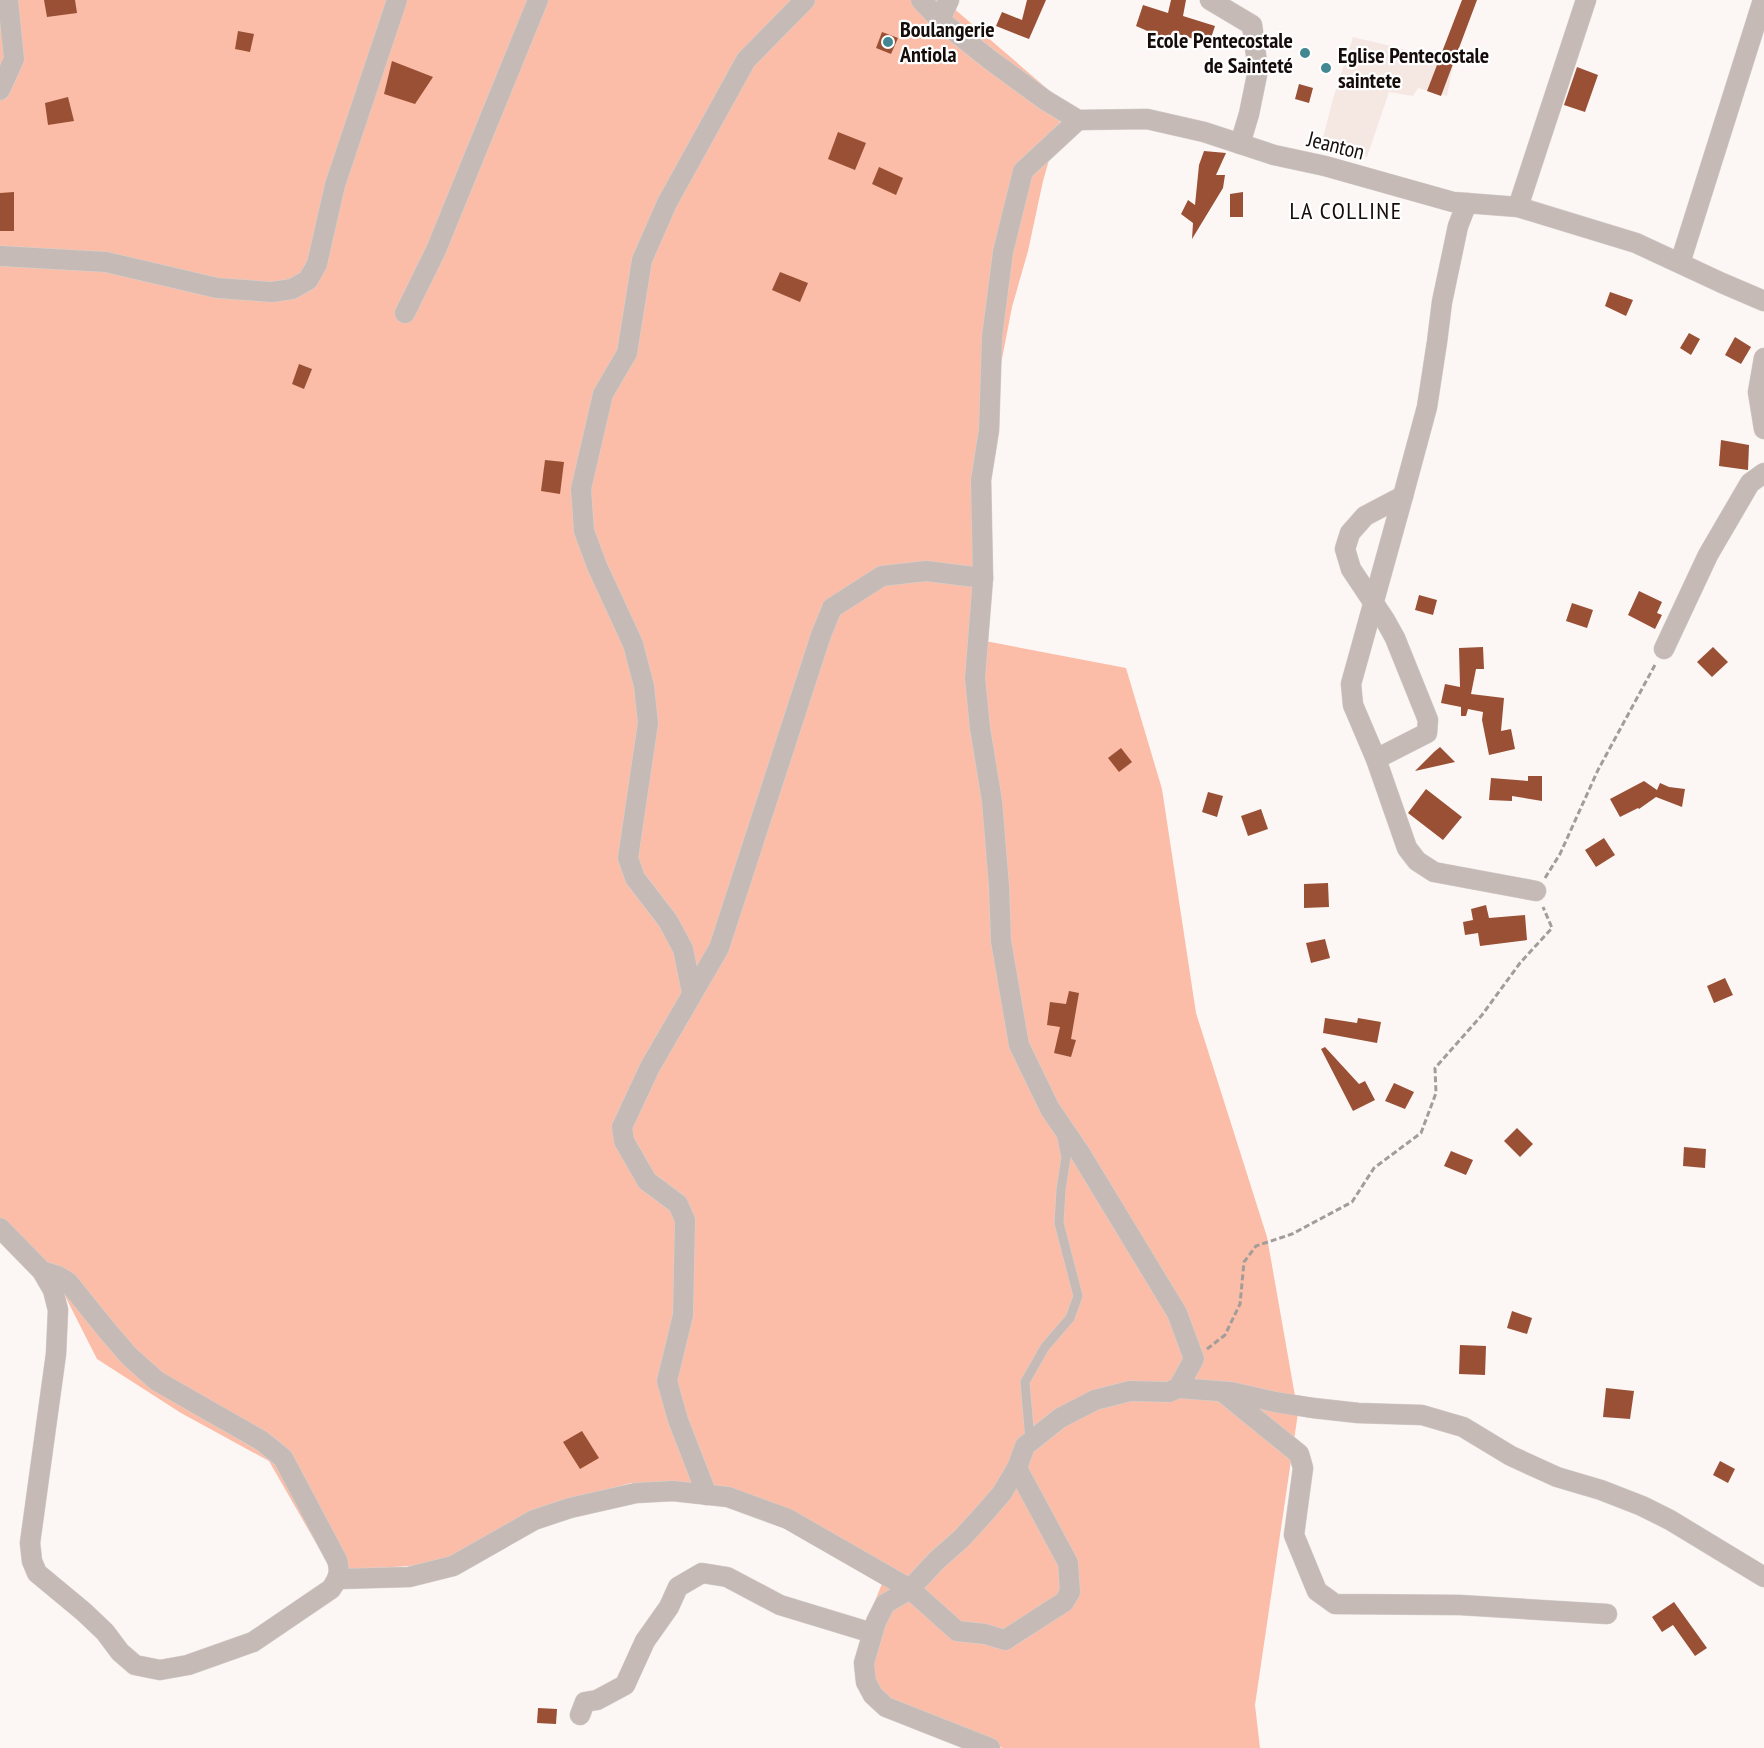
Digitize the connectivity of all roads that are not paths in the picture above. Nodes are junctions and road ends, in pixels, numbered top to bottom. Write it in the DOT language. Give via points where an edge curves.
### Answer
graph roads {
  1 [pos="8,0"];
  2 [pos="397,0"];
  3 [pos="538,0"];
  4 [pos="805,0"];
  5 [pos="921,0"];
  6 [pos="949,0"];
  7 [pos="1210,0"];
  8 [pos="1586,0"];
  9 [pos="1763,0"];
  10 [pos="940,20"];
  11 [pos="0,90"];
  12 [pos="1078,120"];
  13 [pos="1240,144"];
  14 [pos="1467,203"];
  15 [pos="1518,207"];
  16 [pos="0,256"];
  17 [pos="1680,263"];
  18 [pos="1764,301"];
  19 [pos="405,313"];
  20 [pos="1764,358"];
  21 [pos="1764,429"];
  22 [pos="1764,472"];
  23 [pos="1402,496"];
  24 [pos="983,578"];
  25 [pos="1373,602"];
  26 [pos="1664,649"];
  27 [pos="1376,759"];
  28 [pos="1536,891"];
  29 [pos="692,993"];
  30 [pos="1062,1126"];
  31 [pos="0,1228"];
  32 [pos="42,1271"];
  33 [pos="1178,1388"];
  34 [pos="1222,1391"];
  35 [pos="1030,1443"];
  36 [pos="1017,1468"];
  37 [pos="707,1495"];
  38 [pos="1764,1577"];
  39 [pos="338,1579"];
  40 [pos="910,1589"];
  41 [pos="1607,1614"];
  42 [pos="872,1633"];
  43 [pos="580,1715"];
  44 [pos="990,1748"];
  1 -- 11 [label="street" via="14,59"];
  2 -- 16 [label="street" via="335,185 317,264 308,280 292,289 272,292 217,288 106,262"];
  3 -- 19 [label="street" via="436,250"];
  4 -- 29 [label="street" via="746,60 663,212 642,260 627,353 603,394 581,489 584,531 633,644 644,686 648,723 628,858 635,878 668,921 683,949"];
  5 -- 10 [label="street"];
  6 -- 10 [label="street"];
  7 -- 13 [label="street" via="1252,25 1258,70"];
  8 -- 15 [label="street"];
  9 -- 17 [label="street"];
  10 -- 12 [label="street"];
  12 -- 13 [label="street, Jeanton" via="1147,119"];
  12 -- 24 [label="street" via="1023,171 1003,252 992,337 989,430 981,480"];
  13 -- 14 [label="street, Jeanton"];
  14 -- 15 [label="street, Jeanton"];
  14 -- 23 [label="street" via="1458,226 1442,302 1427,407"];
  15 -- 17 [label="street, Jeanton" via="1636,243"];
  17 -- 18 [label="street, Jeanton"];
  20 -- 21 [label="street" via="1758,392"];
  22 -- 26 [label="street" via="1749,483 1708,555"];
  23 -- 25 [label="street"];
  23 -- 25 [label="street" via="1365,516 1350,533 1347,558"];
  24 -- 29 [label="street" via="926,571 882,576 832,608 719,948"];
  24 -- 30 [label="street" via="975,678 992,801 1001,941 1018,1045"];
  25 -- 27 [label="street" via="1351,694"];
  25 -- 27 [label="street" via="1395,638 1428,720 1427,733"];
  27 -- 28 [label="street" via="1407,848 1417,861 1434,872"];
  29 -- 37 [label="street" via="622,1127 624,1141 647,1181 678,1204 685,1220 682,1315 667,1381"];
  30 -- 33 [label="street" via="1177,1313 1194,1359"];
  30 -- 35 [label="lane" via="1066,1157 1059,1223 1078,1296 1070,1318 1045,1347 1025,1382"];
  31 -- 32 [label="street"];
  32 -- 39 [label="street" via="68,1282 129,1356 157,1381 262,1441 283,1458 337,1560"];
  32 -- 39 [label="street" via="58,1310 56,1353 30,1543 37,1573 84,1612 135,1665 160,1670 188,1665 253,1642 331,1589"];
  33 -- 34 [label="street"];
  33 -- 35 [label="street" via="1169,1392 1130,1391 1095,1400 1060,1418"];
  34 -- 38 [label="street" via="1313,1408 1422,1416 1463,1427 1510,1456 1557,1477 1652,1511"];
  34 -- 41 [label="street" via="1299,1454 1303,1468 1294,1535 1317,1591 1335,1604 1460,1605"];
  35 -- 36 [label="street" via="1025,1446"];
  36 -- 40 [label="street" via="983,1515"];
  36 -- 40 [label="street" via="1068,1563 1070,1592 1064,1602 1005,1640 957,1631"];
  37 -- 39 [label="street" via="673,1491 627,1495 534,1520 453,1566 409,1576"];
  37 -- 40 [label="street" via="728,1497 788,1520"];
  40 -- 42 [label="street" via="885,1604"];
  42 -- 43 [label="street" via="780,1605 727,1577 702,1573 678,1587 645,1641 625,1685 585,1702"];
  42 -- 44 [label="street" via="864,1663 866,1682 873,1695 886,1707"];
}
